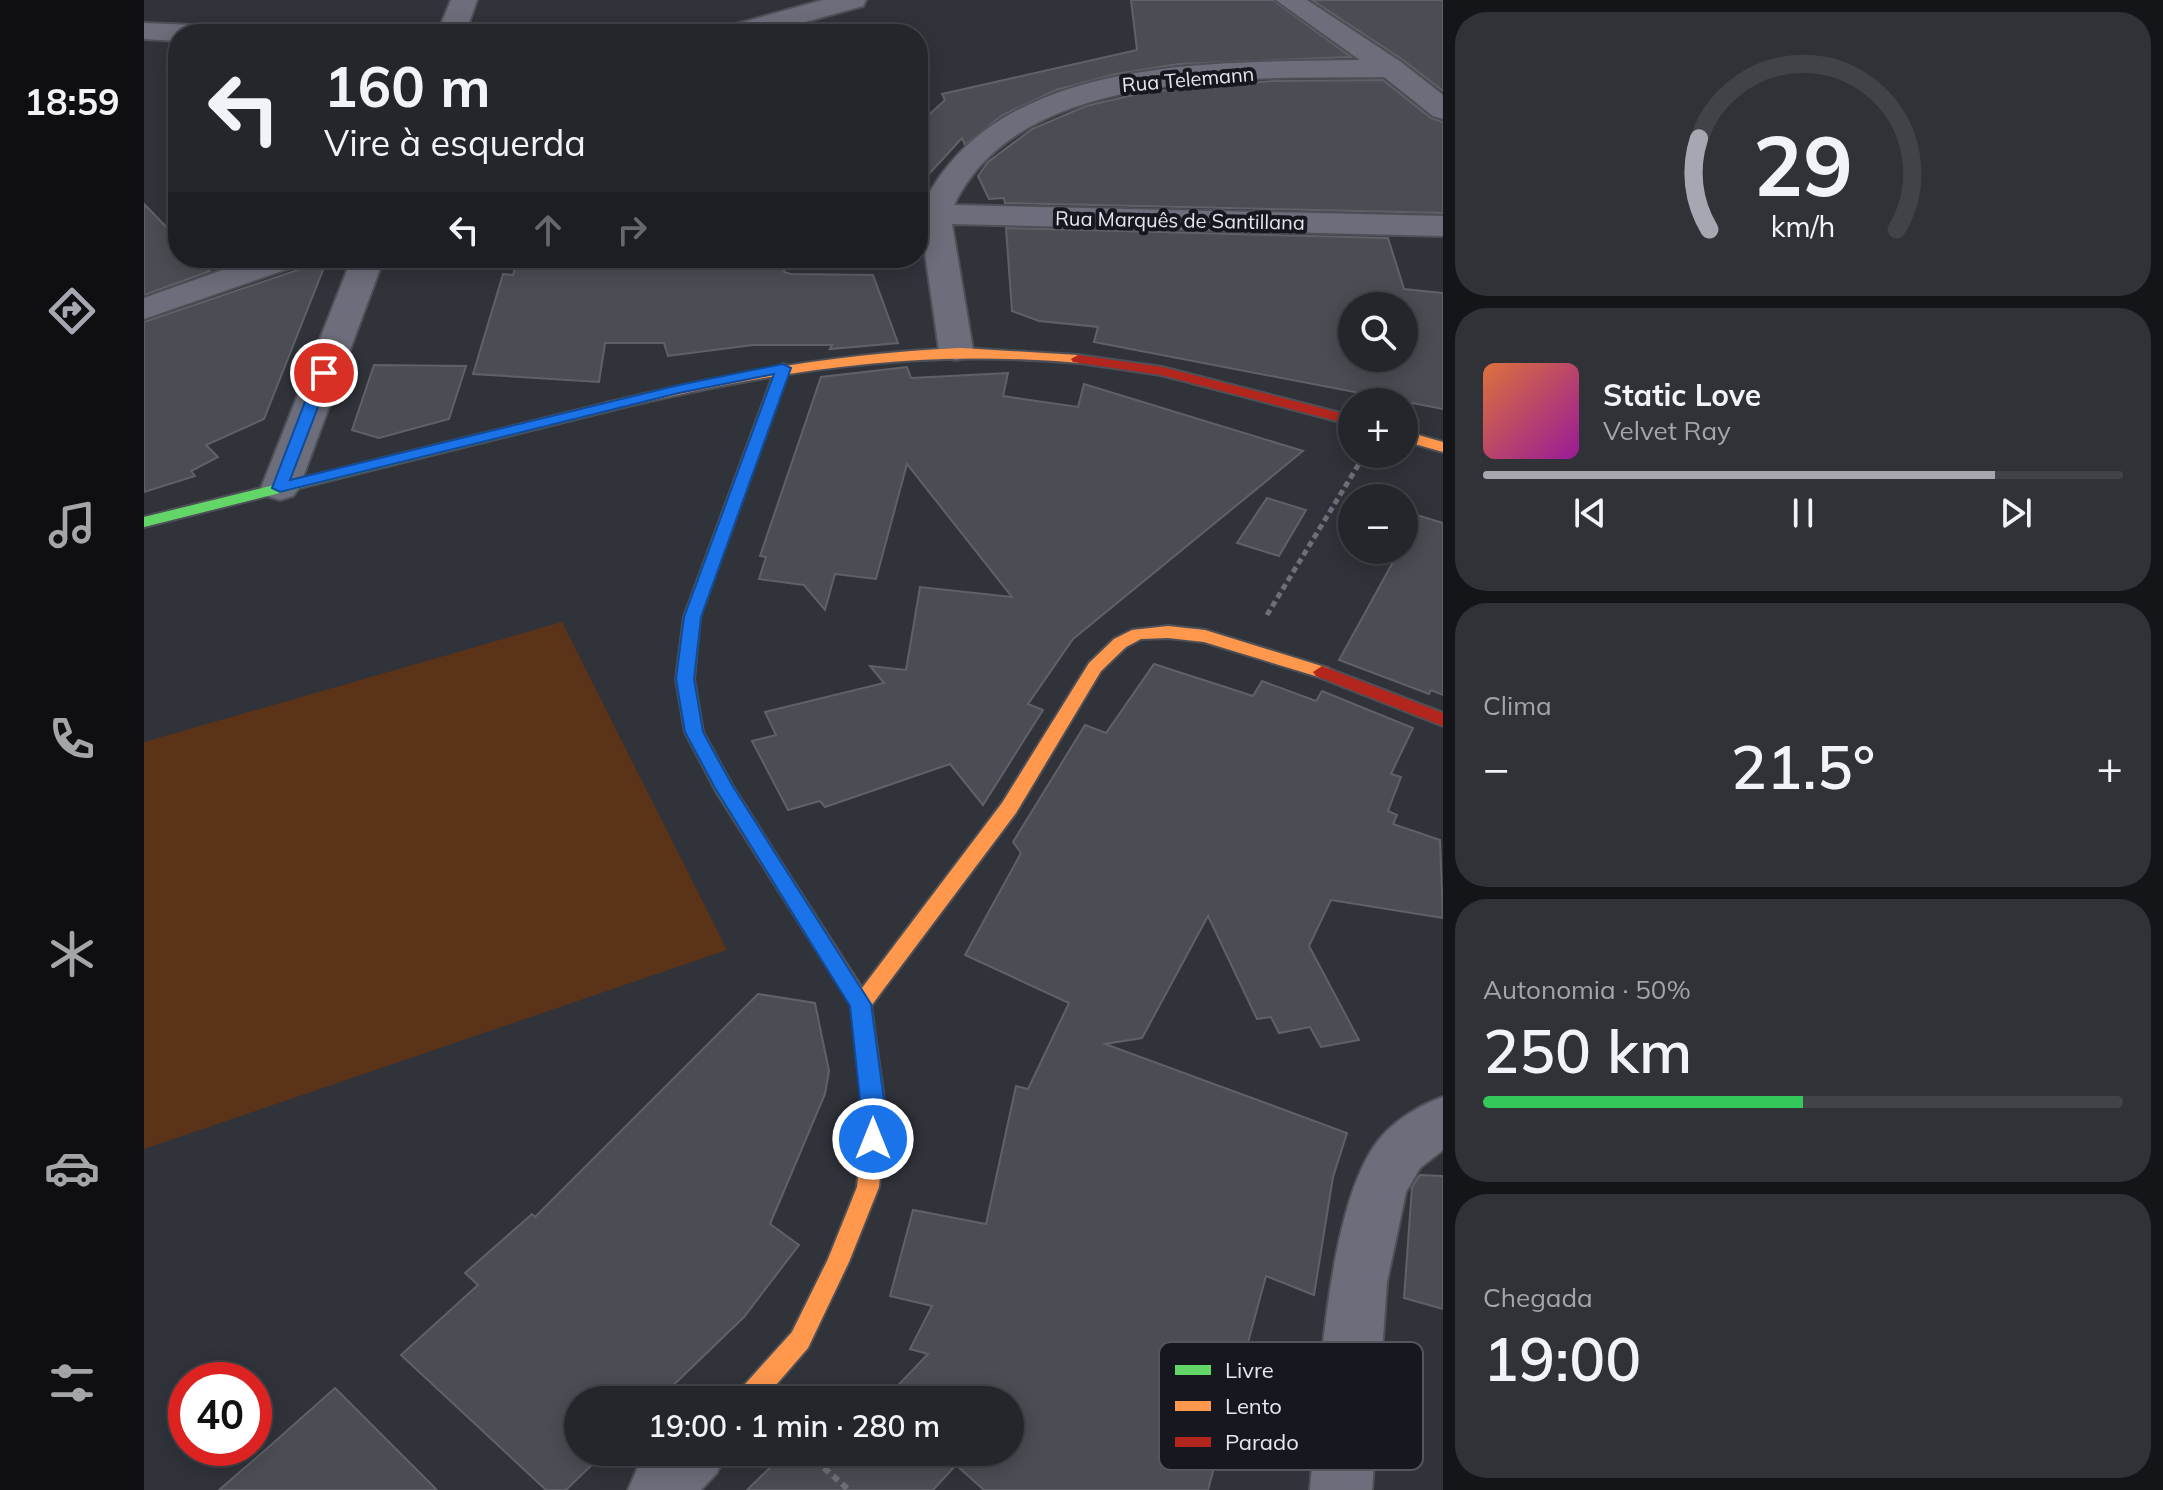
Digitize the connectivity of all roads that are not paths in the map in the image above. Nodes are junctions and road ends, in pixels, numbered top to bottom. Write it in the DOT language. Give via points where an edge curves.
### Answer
graph roads {
  1 [pos="464,0"];
  2 [pos="744,0"];
  3 [pos="853,0"];
  4 [pos="1289,0"];
  5 [pos="455,24"];
  6 [pos="746,24"];
  7 [pos="773,24"];
  8 [pos="168,37"];
  9 [pos="148,38"];
  10 [pos="1391,68"];
  11 [pos="1443,110"];
  12 [pos="928,211"];
  13 [pos="928,214"];
  14 [pos="928,223"];
  15 [pos="1443,226"];
  16 [pos="259,268"];
  17 [pos="364,268"];
  18 [pos="144,309"];
  19 [pos="956,350"];
  20 [pos="783,368"];
  21 [pos="1338,417"];
  22 [pos="1418,440"];
  23 [pos="1443,447"];
  24 [pos="280,488"];
  25 [pos="144,522"];
  26 [pos="1443,720"];
  27 [pos="861,1004"];
  28 [pos="1443,1119"];
  29 [pos="1354,1342"];
  30 [pos="759,1386"];
  31 [pos="682,1466"];
  32 [pos="1343,1470"];
  33 [pos="659,1490"];
  34 [pos="1341,1490"];
  1 -- 5 [label="street"];
  2 -- 6 [label="street"];
  3 -- 7 [label="street"];
  4 -- 10 [label="street"];
  8 -- 9 [label="street"];
  10 -- 11 [label="street"];
  10 -- 12 [label="street, Rua Telemann" via="1204,75 1093,89 1007,126 956,175"];
  13 -- 15 [label="street, Rua Marquês de Santillana"];
  14 -- 19 [label="street"];
  16 -- 18 [label="street"];
  17 -- 24 [label="street"];
  19 -- 20 [label="street"];
  19 -- 21 [label="street" via="1040,354 1162,371"];
  20 -- 24 [label="street"];
  20 -- 27 [label="street" via="692,617 685,679 694,732 724,788"];
  22 -- 23 [label="street"];
  24 -- 25 [label="street"];
  26 -- 27 [label="street" via="1248,647 1194,633 1136,634 1113,648 1080,691 992,831"];
  27 -- 30 [label="street" via="875,1115 868,1187 800,1340"];
  28 -- 29 [label="street" via="1401,1152 1380,1187 1359,1282"];
  31 -- 33 [label="street"];
  32 -- 34 [label="street"];
}
